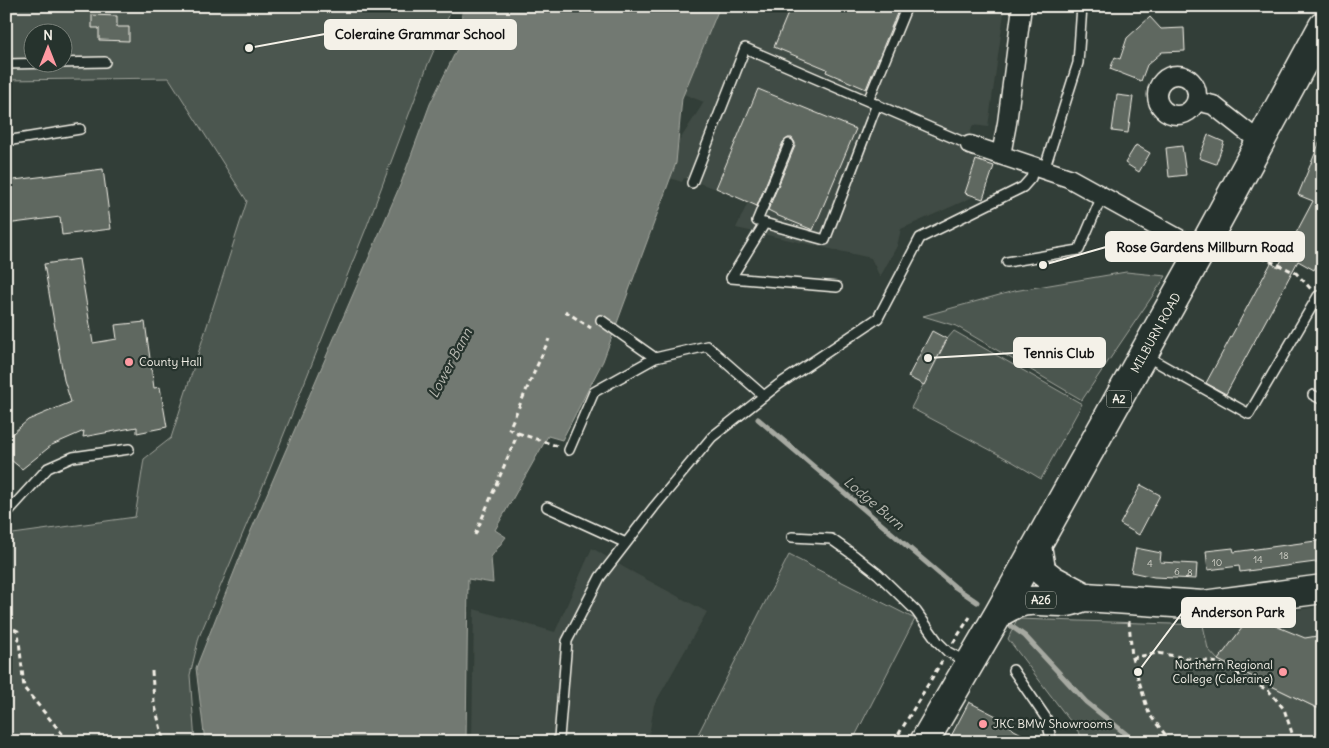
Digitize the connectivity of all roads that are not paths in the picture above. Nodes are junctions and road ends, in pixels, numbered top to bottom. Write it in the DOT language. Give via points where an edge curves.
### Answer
graph roads {
  1 [pos="907,6"];
  2 [pos="1022,6"];
  3 [pos="1082,6"];
  4 [pos="1323,26"];
  5 [pos="105,62"];
  6 [pos="6,64"];
  7 [pos="1196,101"];
  8 [pos="872,103"];
  9 [pos="80,129"];
  10 [pos="6,141"];
  11 [pos="1260,142"];
  12 [pos="789,144"];
  13 [pos="970,145"];
  14 [pos="1001,155"];
  15 [pos="1039,168"];
  16 [pos="692,184"];
  17 [pos="1102,196"];
  18 [pos="765,223"];
  19 [pos="1204,246"];
  20 [pos="1007,262"];
  21 [pos="837,286"];
  22 [pos="1318,296"];
  23 [pos="601,320"];
  24 [pos="1144,355"];
  25 [pos="655,358"];
  26 [pos="1313,394"];
  27 [pos="764,396"];
  28 [pos="1323,400"];
  29 [pos="129,449"];
  30 [pos="569,450"];
  31 [pos="547,507"];
  32 [pos="6,514"];
  33 [pos="792,536"];
  34 [pos="626,543"];
  35 [pos="1037,546"];
  36 [pos="1323,589"];
  37 [pos="1085,597"];
  38 [pos="985,621"];
  39 [pos="959,658"];
  40 [pos="1013,670"];
  41 [pos="557,742"];
  42 [pos="924,742"];
  43 [pos="1052,742"];
  1 -- 8 [label="lane"];
  2 -- 14 [label="street"];
  3 -- 15 [label="lane" via="1078,63"];
  4 -- 11 [label="main road, MILBURN ROAD / A2"];
  5 -- 6 [label="lane"];
  7 -- 11 [label="street" via="1213,105"];
  8 -- 13 [label="lane"];
  8 -- 16 [label="lane" via="745,48"];
  8 -- 18 [label="lane" via="825,240"];
  9 -- 10 [label="lane"];
  11 -- 19 [label="main road, MILBURN ROAD / A2"];
  12 -- 18 [label="lane" via="757,221"];
  13 -- 14 [label="street"];
  14 -- 15 [label="street"];
  15 -- 17 [label="street" via="1069,178"];
  15 -- 27 [label="lane" via="1023,187 920,238 878,318"];
  17 -- 19 [label="street"];
  17 -- 20 [label="lane" via="1079,250"];
  18 -- 21 [label="lane" via="731,278"];
  19 -- 24 [label="main road, MILBURN ROAD / A2"];
  22 -- 24 [label="lane" via="1249,414"];
  23 -- 25 [label="lane"];
  24 -- 35 [label="main road, MILBURN ROAD / A2"];
  25 -- 27 [label="lane" via="708,346"];
  25 -- 30 [label="lane" via="594,392"];
  26 -- 28 [label="lane"];
  27 -- 34 [label="lane" via="712,437"];
  29 -- 32 [label="lane" via="73,457 48,468"];
  31 -- 34 [label="lane"];
  33 -- 39 [label="lane" via="830,539 855,556 916,611 938,642"];
  34 -- 41 [label="lane" via="600,577 567,641"];
  35 -- 37 [label="main road, A26" via="1041,570"];
  35 -- 38 [label="main road, MILBURN ROAD / A2"];
  36 -- 37 [label="main road, A26" via="1203,605"];
  37 -- 38 [label="main road, A26" via="1068,602 1021,602"];
  38 -- 39 [label="main road, MILBURN ROAD / A2"];
  39 -- 42 [label="main road, MILBURN ROAD / A2"];
  40 -- 43 [label="lane" via="1046,718"];
}
